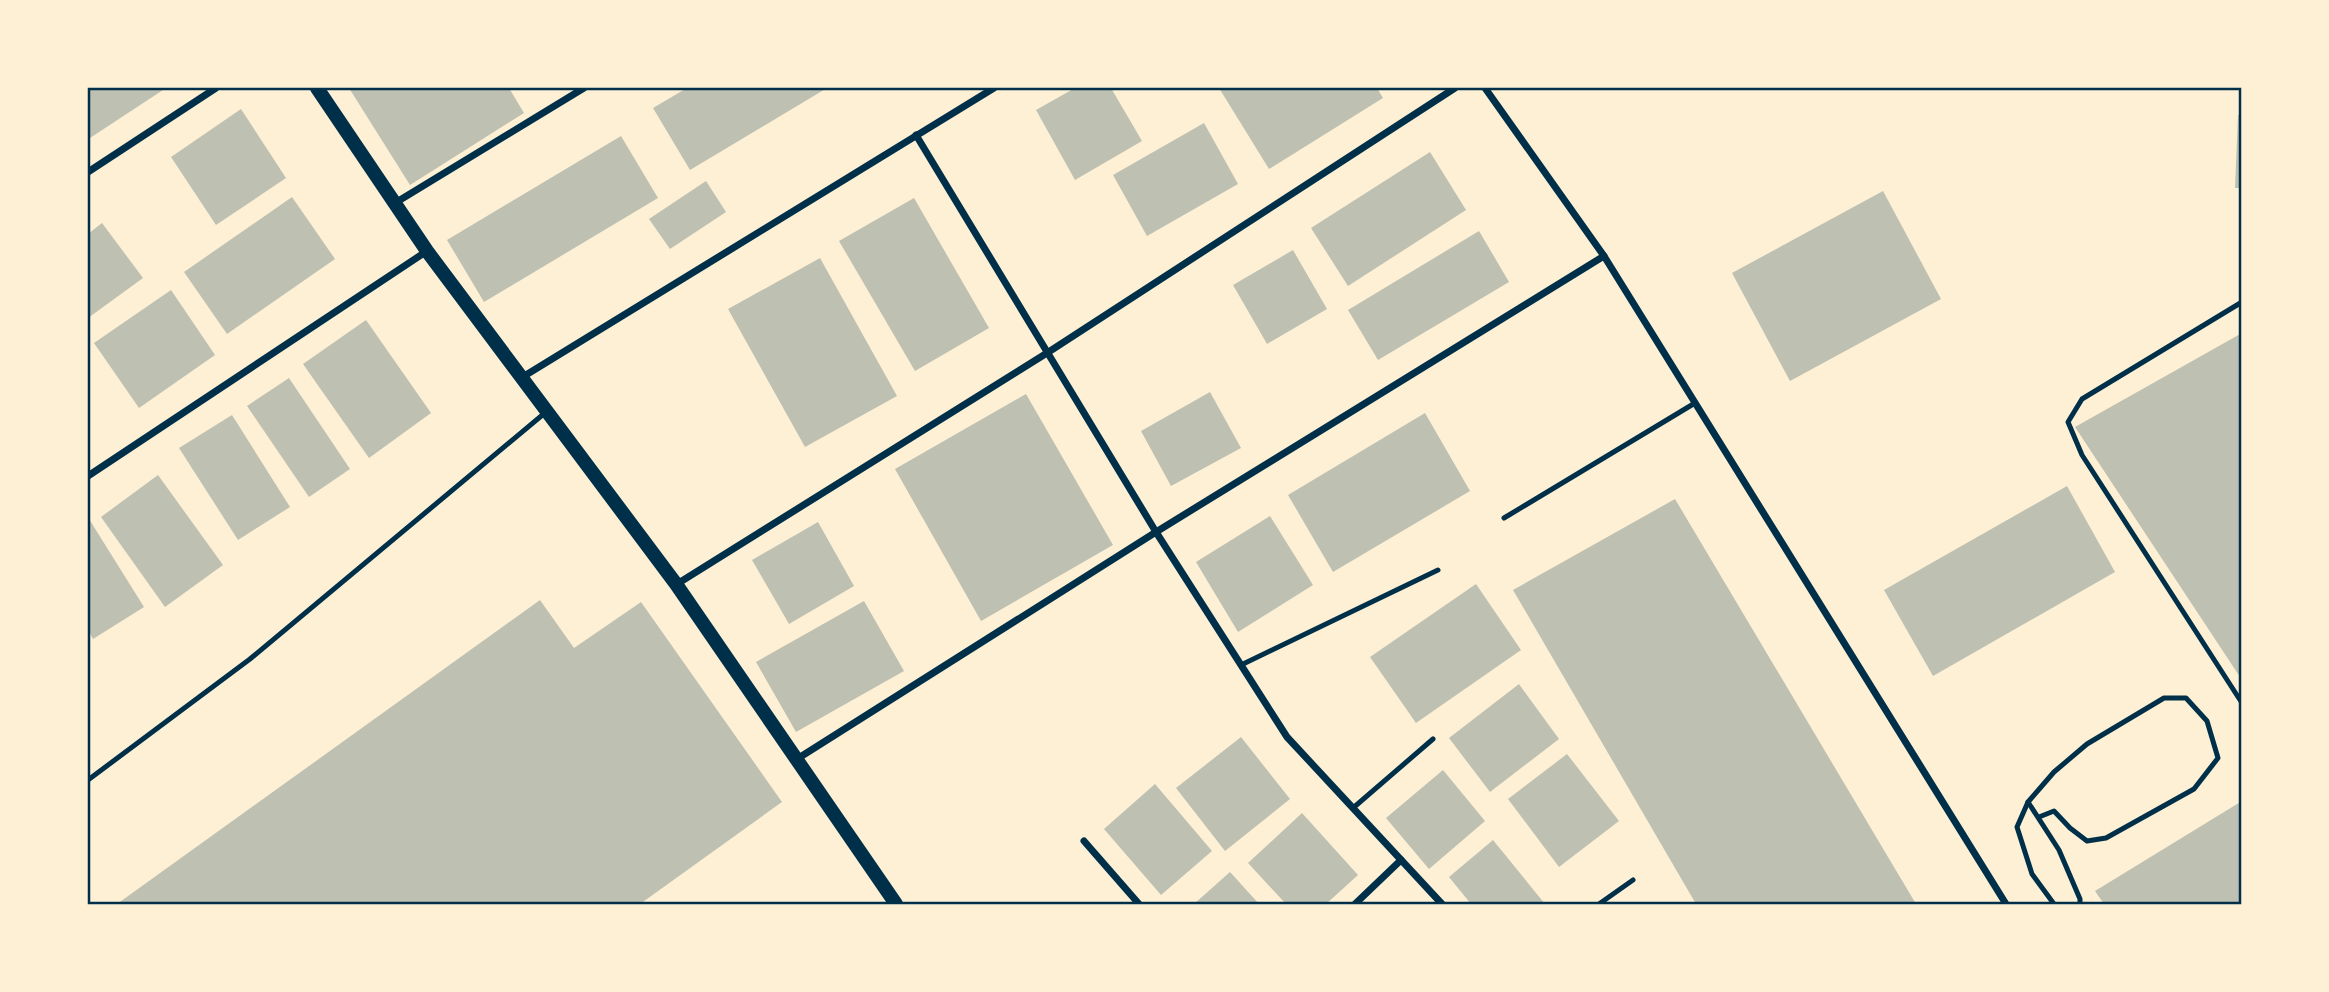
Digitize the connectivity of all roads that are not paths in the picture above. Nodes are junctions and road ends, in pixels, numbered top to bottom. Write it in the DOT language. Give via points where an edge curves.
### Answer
graph roads {
  1 [pos="216,88"];
  2 [pos="317,88"];
  3 [pos="584,88"];
  4 [pos="994,88"];
  5 [pos="1455,88"];
  6 [pos="1485,88"];
  7 [pos="916,135"];
  8 [pos="88,169"];
  9 [pos="395,203"];
  10 [pos="427,250"];
  11 [pos="1604,256"];
  12 [pos="2242,302"];
  13 [pos="1046,354"];
  14 [pos="521,378"];
  15 [pos="1695,403"];
  16 [pos="546,412"];
  17 [pos="88,476"];
  18 [pos="1504,517"];
  19 [pos="1156,532"];
  20 [pos="1438,570"];
  21 [pos="676,584"];
  22 [pos="1241,665"];
  23 [pos="2242,703"];
  24 [pos="1433,739"];
  25 [pos="795,760"];
  26 [pos="88,780"];
  27 [pos="2028,802"];
  28 [pos="1353,808"];
  29 [pos="2039,817"];
  30 [pos="1084,841"];
  31 [pos="1401,860"];
  32 [pos="1633,880"];
  33 [pos="896,905"];
  34 [pos="1139,905"];
  35 [pos="1355,905"];
  36 [pos="1442,905"];
  37 [pos="1599,905"];
  38 [pos="2006,905"];
  39 [pos="2054,905"];
  40 [pos="2080,905"];
  1 -- 8 [label="street"];
  2 -- 9 [label="main road"];
  3 -- 9 [label="street"];
  4 -- 7 [label="street"];
  5 -- 13 [label="street"];
  6 -- 11 [label="street"];
  7 -- 13 [label="street"];
  7 -- 14 [label="street"];
  9 -- 10 [label="main road"];
  10 -- 14 [label="main road"];
  10 -- 17 [label="street"];
  11 -- 15 [label="street"];
  11 -- 19 [label="street"];
  12 -- 23 [label="lane" via="2082,399 2068,422 2082,455"];
  13 -- 19 [label="street"];
  13 -- 21 [label="street"];
  14 -- 16 [label="main road"];
  15 -- 18 [label="lane"];
  15 -- 38 [label="street"];
  16 -- 21 [label="main road"];
  16 -- 26 [label="lane" via="250,660"];
  19 -- 22 [label="street"];
  19 -- 25 [label="street"];
  20 -- 22 [label="lane"];
  21 -- 25 [label="main road"];
  22 -- 28 [label="street" via="1287,737"];
  24 -- 28 [label="lane"];
  25 -- 33 [label="main road"];
  27 -- 29 [label="lane"];
  27 -- 29 [label="lane" via="2087,744 2164,698 2186,698 2207,721 2218,758 2194,789 2106,838 2087,841 2054,811"];
  27 -- 39 [label="lane" via="2017,827 2032,874"];
  28 -- 31 [label="street"];
  29 -- 40 [label="lane" via="2059,850"];
  30 -- 34 [label="street"];
  31 -- 35 [label="street"];
  31 -- 36 [label="street"];
  32 -- 37 [label="lane"];
}
